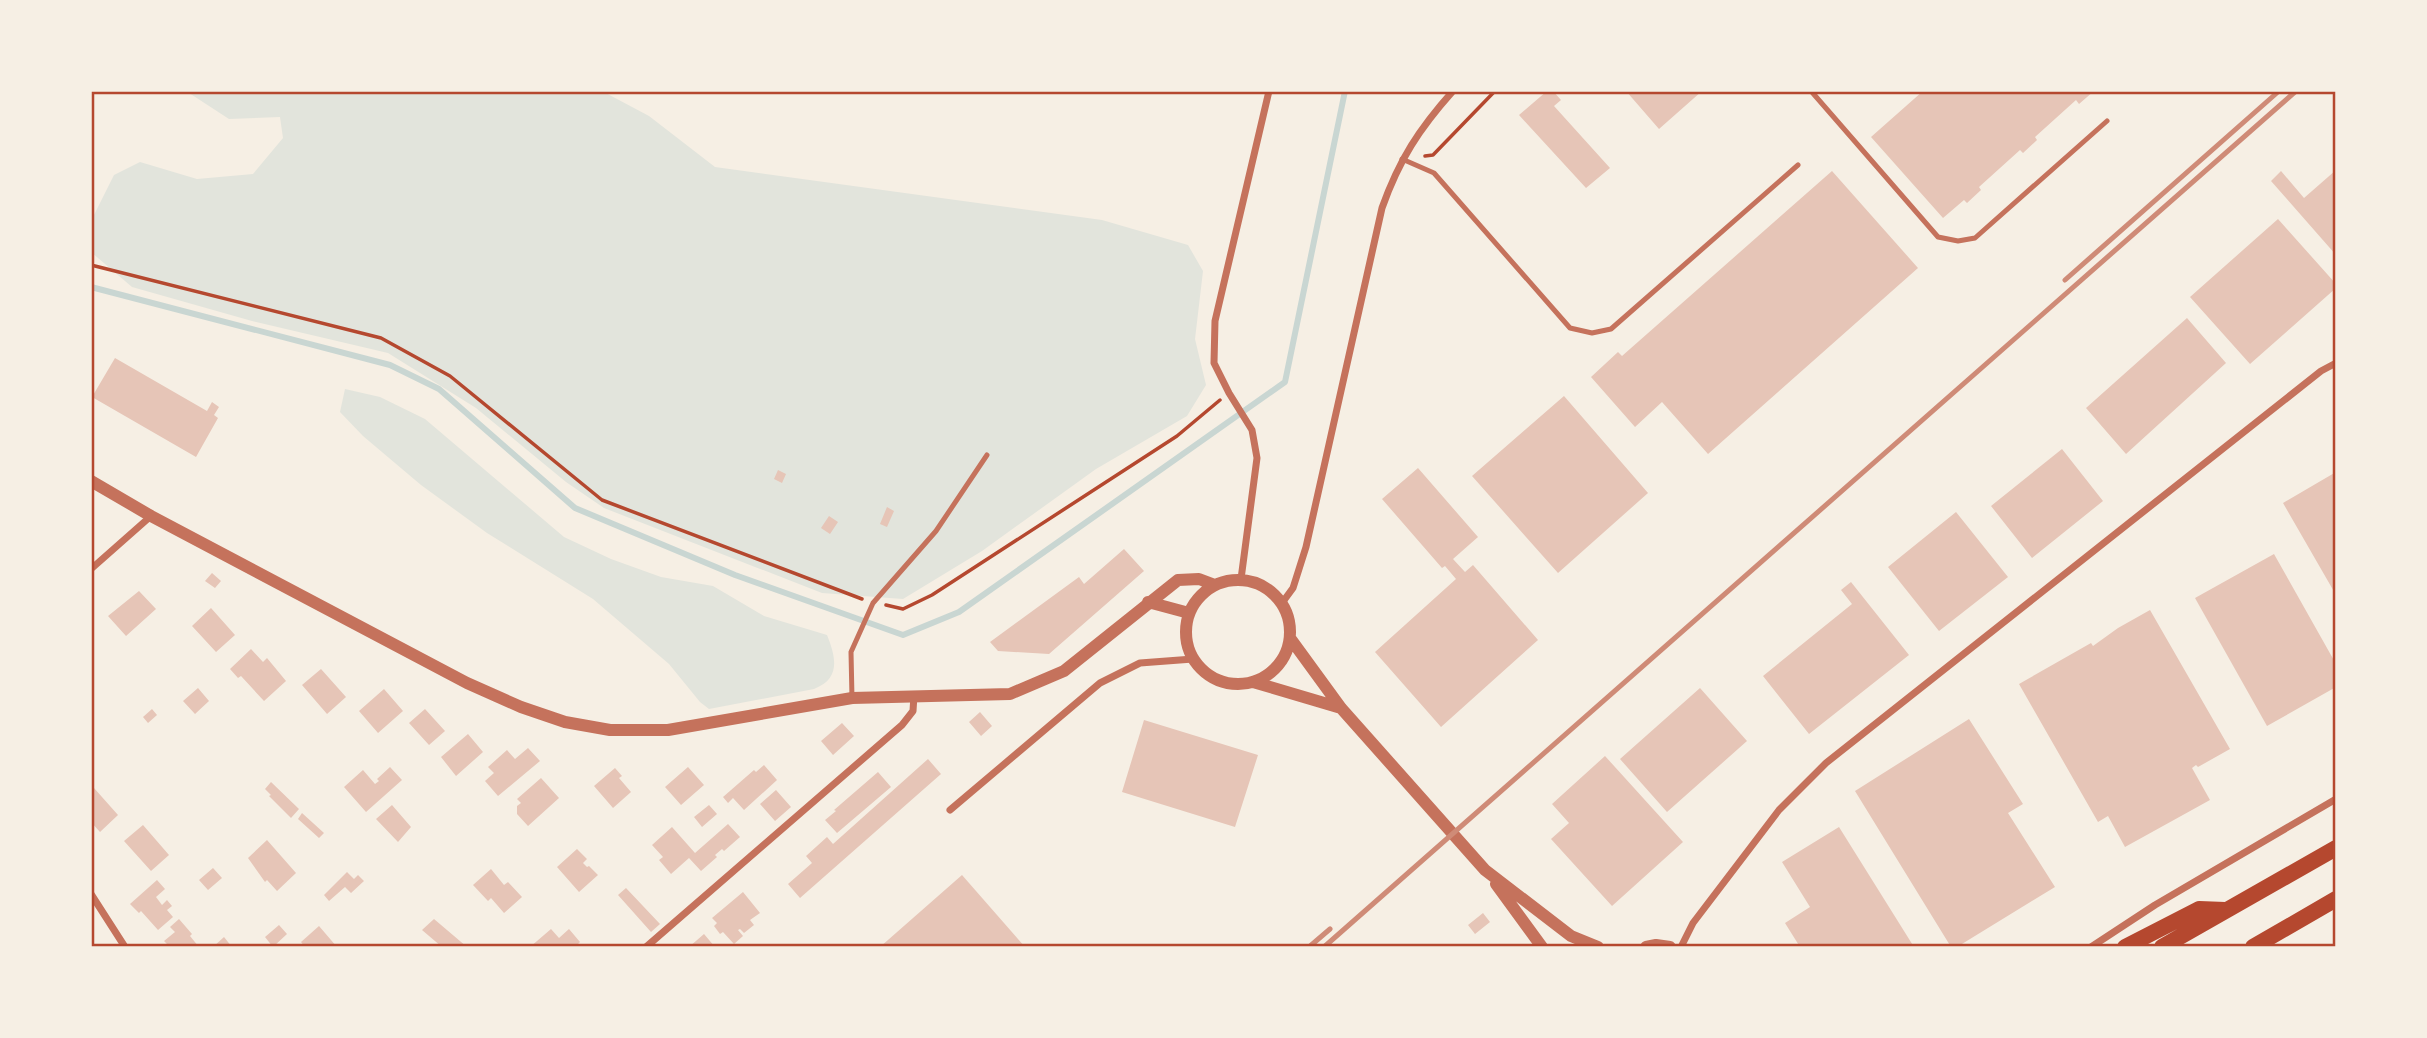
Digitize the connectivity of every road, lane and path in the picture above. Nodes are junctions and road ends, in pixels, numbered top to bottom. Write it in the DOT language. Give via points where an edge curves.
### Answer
graph roads {
  1 [pos="1269,91"];
  2 [pos="1453,91"];
  3 [pos="1495,91"];
  4 [pos="1811,91"];
  5 [pos="2107,121"];
  6 [pos="1407,149"];
  7 [pos="1402,159"];
  8 [pos="1798,165"];
  9 [pos="91,265"];
  10 [pos="2336,363"];
  11 [pos="1229,393"];
  12 [pos="987,455"];
  13 [pos="91,481"];
  14 [pos="151,516"];
  15 [pos="91,569"];
  16 [pos="1241,579"];
  17 [pos="1215,584"];
  18 [pos="1148,602"];
  19 [pos="1282,603"];
  20 [pos="872,606"];
  21 [pos="1189,613"];
  22 [pos="1290,638"];
  23 [pos="1193,659"];
  24 [pos="1253,682"];
  25 [pos="914,695"];
  26 [pos="852,698"];
  27 [pos="1341,708"];
  28 [pos="2336,799"];
  29 [pos="950,810"];
  30 [pos="2336,848"];
  31 [pos="1485,870"];
  32 [pos="91,894"];
  33 [pos="2336,899"];
  34 [pos="2225,910"];
  35 [pos="125,947"];
  36 [pos="646,947"];
  37 [pos="1542,947"];
  38 [pos="1598,947"];
  39 [pos="1646,947"];
  40 [pos="1670,947"];
  41 [pos="1681,947"];
  42 [pos="2091,947"];
  43 [pos="2125,947"];
  44 [pos="2162,947"];
  45 [pos="2253,947"];
  1 -- 11 [label="street" via="1215,321 1214,363"];
  2 -- 6 [label="street"];
  3 -- 6 [label="path" via="1433,155"];
  4 -- 5 [label="lane" via="1938,237 1958,241 1975,238"];
  6 -- 7 [label="street"];
  7 -- 8 [label="lane" via="1434,173 1570,328 1592,333 1611,329"];
  7 -- 19 [label="street" via="1376,232 1306,547 1293,588"];
  9 -- 20 [label="path" via="381,338 450,376 602,500"];
  10 -- 41 [label="street" via="1826,763 1779,810 1693,923"];
  11 -- 16 [label="street" via="1252,430 1257,458"];
  11 -- 20 [label="path" via="1177,436 932,596 903,609"];
  12 -- 20 [label="lane" via="936,531"];
  13 -- 14 [label="street"];
  14 -- 15 [label="street"];
  14 -- 26 [label="street" via="467,683 565,722 610,730 668,730"];
  16 -- 17 [label="street"];
  16 -- 19 [label="street" via="1265,587"];
  17 -- 18 [label="street" via="1178,580"];
  17 -- 21 [label="street" via="1195,601"];
  18 -- 21 [label="street"];
  18 -- 25 [label="street" via="1050,679 1010,694"];
  19 -- 22 [label="street"];
  20 -- 26 [label="lane" via="851,652"];
  21 -- 23 [label="street" via="1186,636"];
  22 -- 24 [label="street" via="1278,666"];
  22 -- 27 [label="street"];
  23 -- 24 [label="street" via="1213,678 1226,683"];
  23 -- 29 [label="street" via="1140,663 1100,683"];
  24 -- 27 [label="street"];
  25 -- 26 [label="street"];
  25 -- 36 [label="street" via="913,711 902,725"];
  27 -- 31 [label="street"];
  28 -- 42 [label="street"];
  30 -- 34 [label="main road"];
  31 -- 37 [label="street"];
  31 -- 38 [label="street" via="1571,936"];
  32 -- 35 [label="street"];
  33 -- 45 [label="main road"];
  34 -- 43 [label="main road" via="2199,909"];
  34 -- 44 [label="main road"];
  39 -- 40 [label="street"];
}
